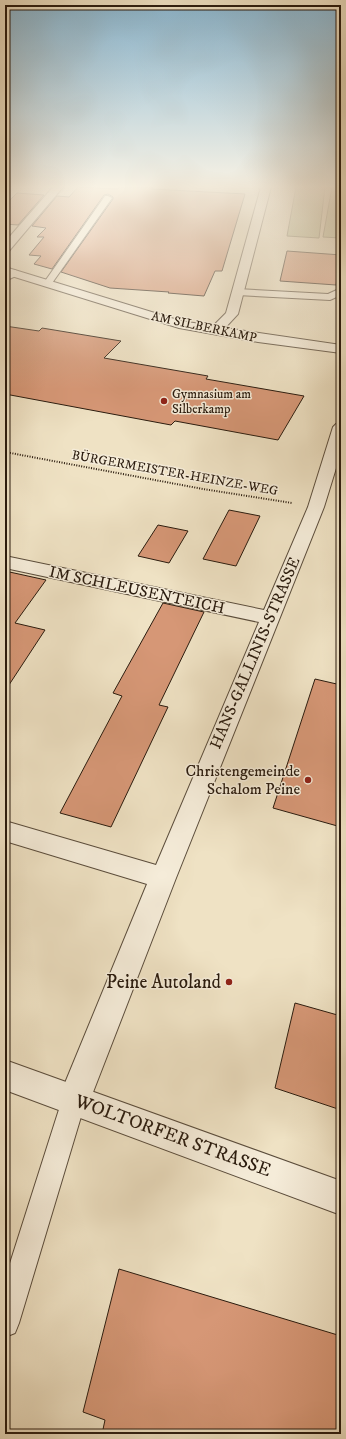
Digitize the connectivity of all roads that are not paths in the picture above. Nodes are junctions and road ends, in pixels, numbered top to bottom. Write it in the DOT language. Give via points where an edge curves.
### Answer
graph roads {
  1 [pos="68,254"];
  2 [pos="247,254"];
  3 [pos="8,274"];
  4 [pos="47,284"];
  5 [pos="341,291"];
  6 [pos="237,292"];
  7 [pos="215,331"];
  8 [pos="341,349"];
  9 [pos="341,427"];
  10 [pos="5,562"];
  11 [pos="270,618"];
  12 [pos="5,831"];
  13 [pos="163,878"];
  14 [pos="5,1075"];
  15 [pos="74,1100"];
  16 [pos="341,1198"];
  17 [pos="5,1323"];
  1 -- 4 [label="lane"];
  2 -- 6 [label="street"];
  3 -- 4 [label="street, AM SILBERKAMP"];
  4 -- 7 [label="street, AM SILBERKAMP" via="179,324"];
  5 -- 6 [label="lane" via="330,297"];
  6 -- 7 [label="street" via="232,314"];
  7 -- 8 [label="street, AM SILBERKAMP"];
  9 -- 11 [label="street, HANS-GALLINIS-STRASSE" via="316,507"];
  10 -- 11 [label="street, IM SCHLEUSENTEICH"];
  11 -- 13 [label="street, HANS-GALLINIS-STRASSE"];
  12 -- 13 [label="street"];
  13 -- 15 [label="street, HANS-GALLINIS-STRASSE"];
  14 -- 15 [label="street, WOLTORFER STRASSE"];
  15 -- 16 [label="street, WOLTORFER STRASSE"];
  15 -- 17 [label="lane"];
}
